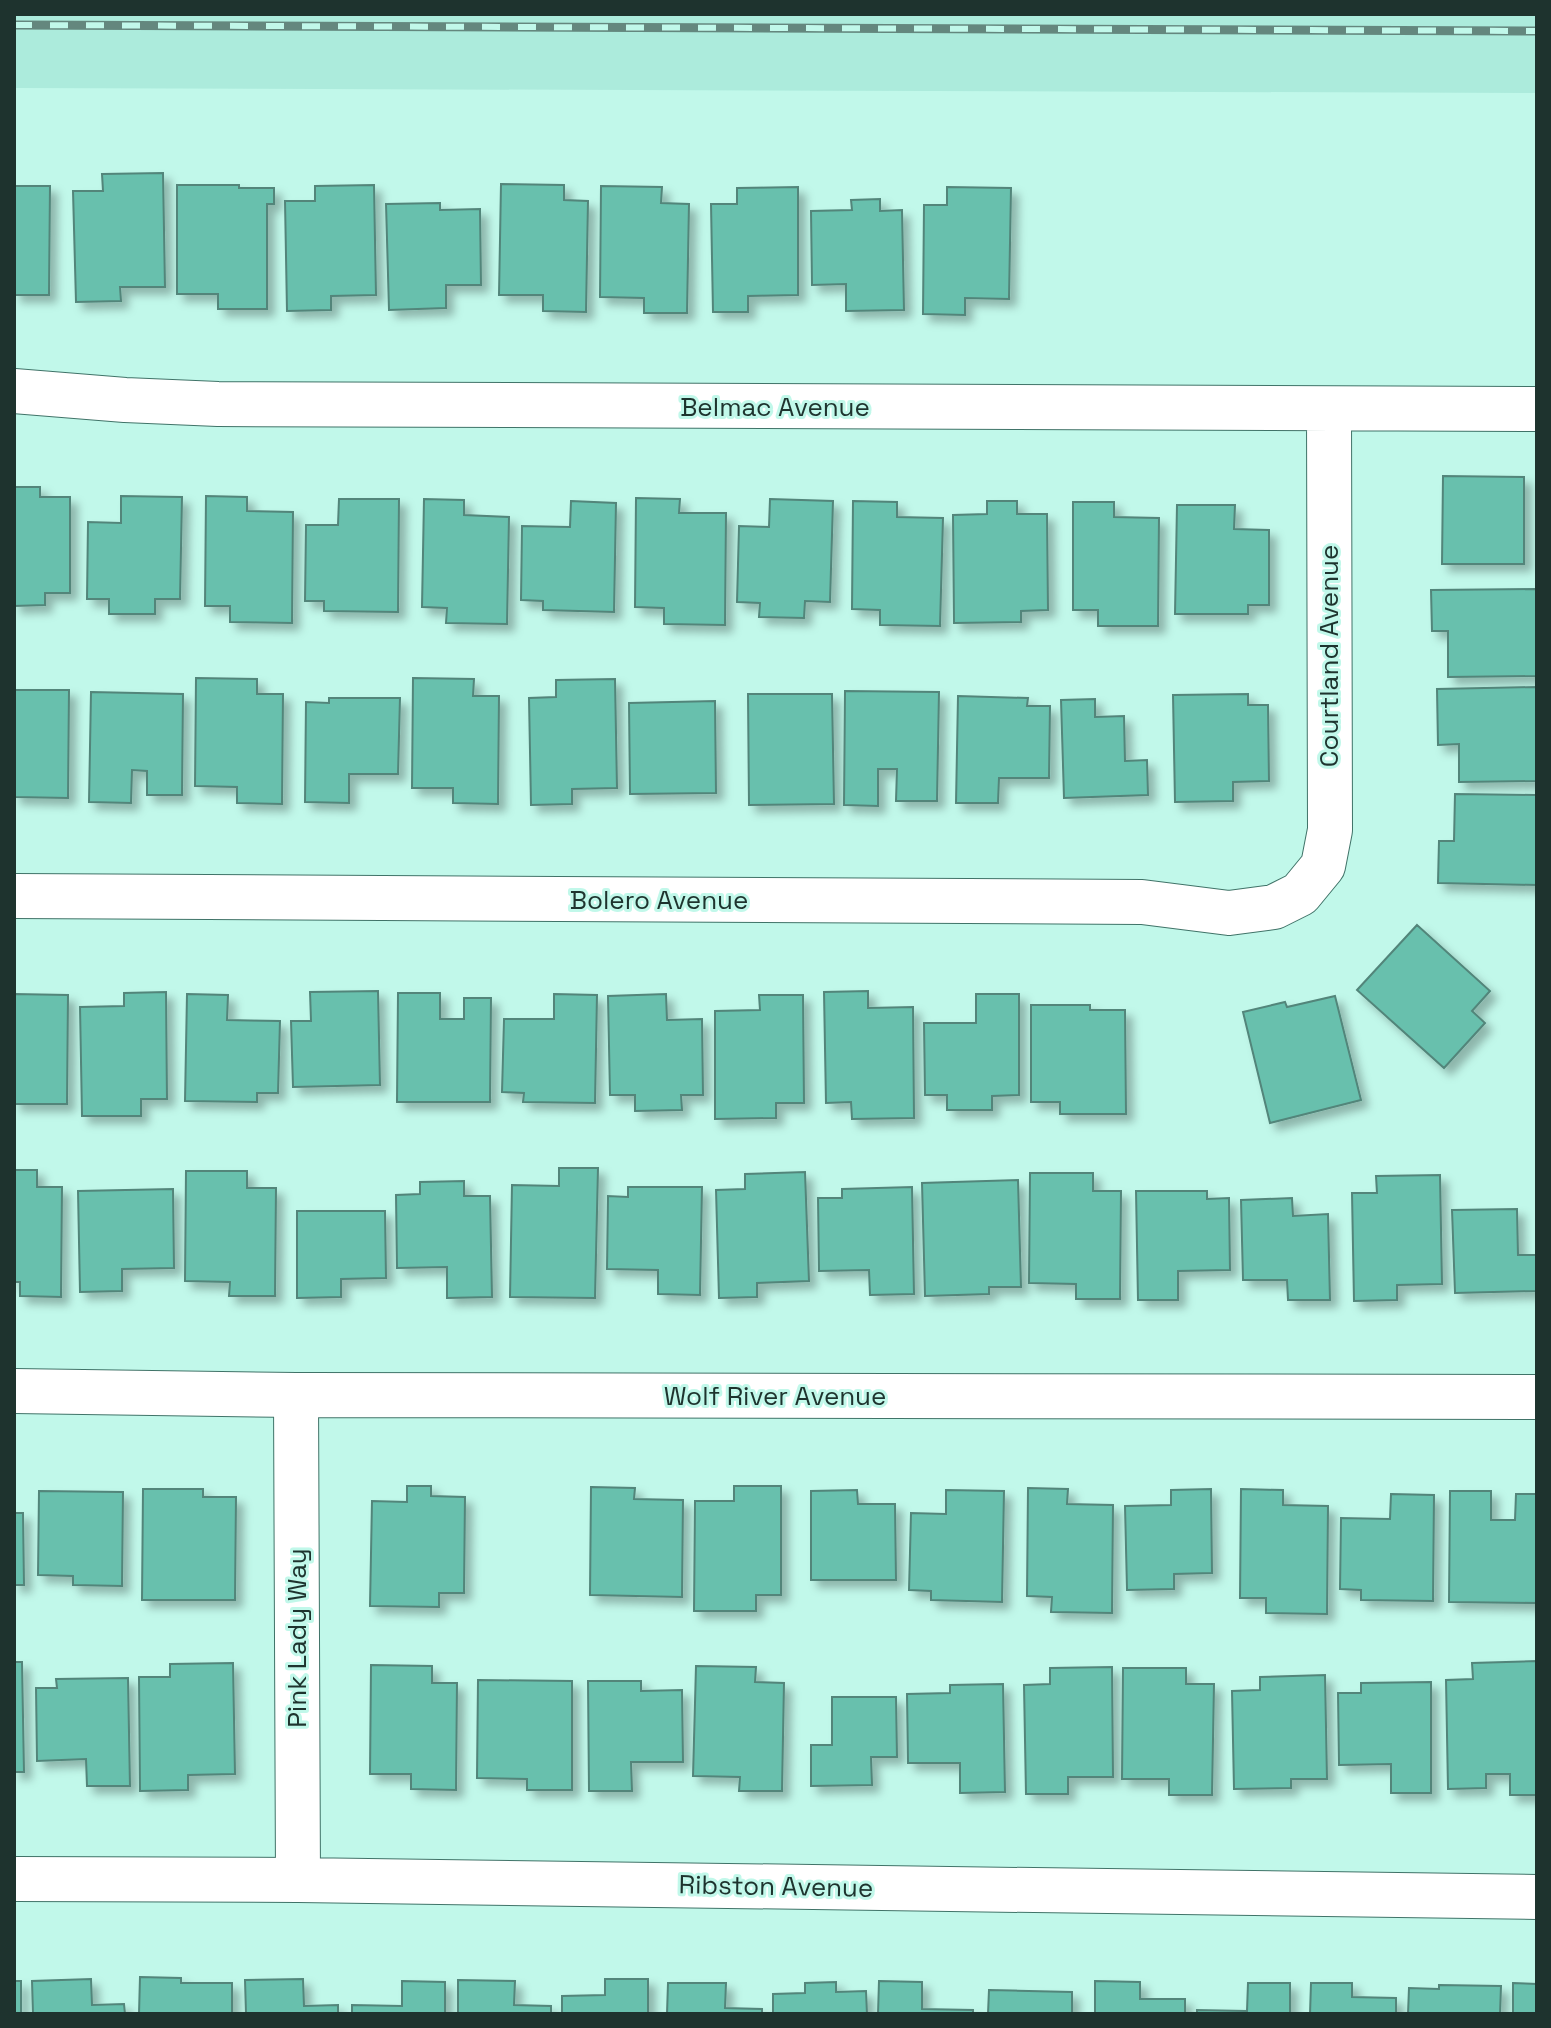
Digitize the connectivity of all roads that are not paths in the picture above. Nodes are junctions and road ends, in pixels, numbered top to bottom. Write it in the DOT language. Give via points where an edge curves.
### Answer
graph roads {
  1 [pos="14,391"];
  2 [pos="1537,409"];
  3 [pos="1329,410"];
  4 [pos="1300,894"];
  5 [pos="14,896"];
  6 [pos="14,1391"];
  7 [pos="296,1395"];
  8 [pos="1537,1397"];
  9 [pos="14,1879"];
  10 [pos="298,1880"];
  11 [pos="1537,1897"];
  1 -- 3 [label="street, Belmac Avenue" via="218,404"];
  2 -- 3 [label="street, Belmac Avenue"];
  3 -- 4 [label="street, Courtland Avenue" via="1330,830 1323,866"];
  4 -- 5 [label="street, Bolero Avenue" via="1274,907 1229,913 1142,902"];
  6 -- 7 [label="street, Wolf River Avenue"];
  7 -- 8 [label="street, Wolf River Avenue"];
  7 -- 10 [label="street, Pink Lady Way"];
  9 -- 10 [label="street, Ribston Avenue"];
  10 -- 11 [label="street, Ribston Avenue"];
}
